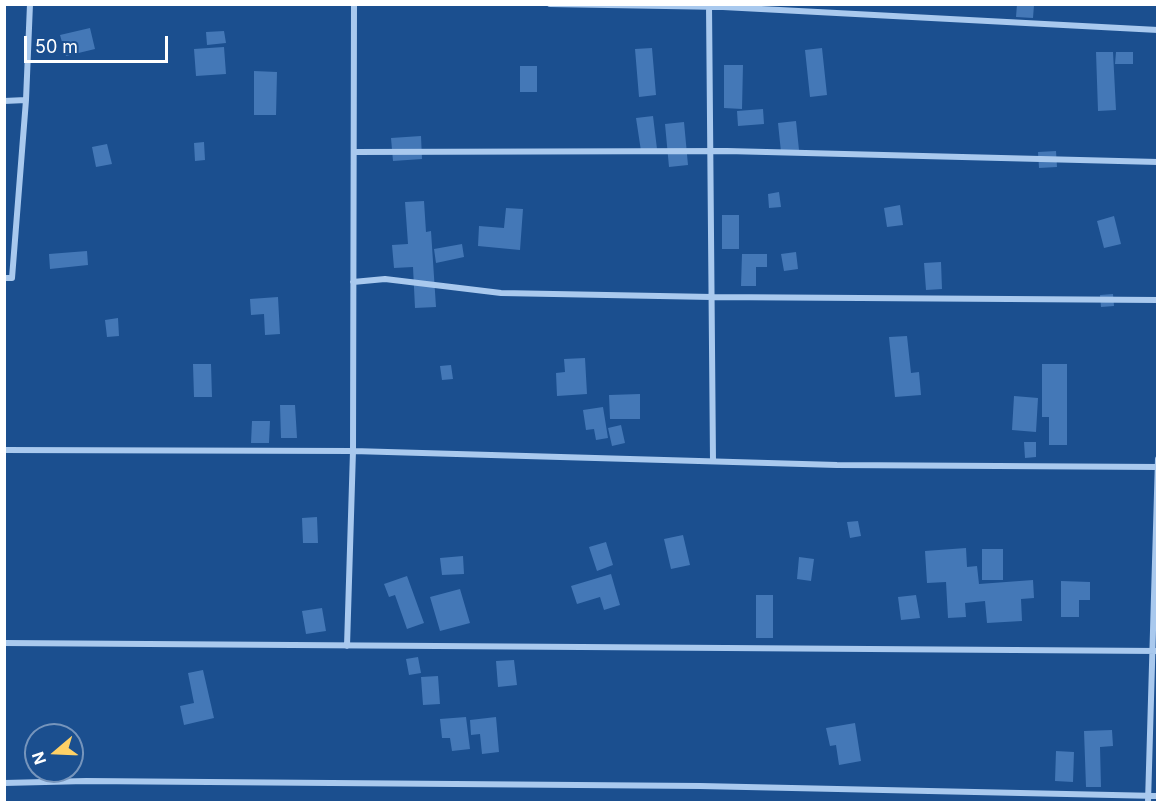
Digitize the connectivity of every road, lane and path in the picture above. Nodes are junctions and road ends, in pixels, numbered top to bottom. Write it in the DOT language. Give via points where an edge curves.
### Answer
graph roads {
  1 [pos="30,4"];
  2 [pos="354,4"];
  3 [pos="550,4"];
  4 [pos="709,6"];
  5 [pos="1158,30"];
  6 [pos="26,100"];
  7 [pos="4,101"];
  8 [pos="711,151"];
  9 [pos="354,152"];
  10 [pos="1158,162"];
  11 [pos="4,278"];
  12 [pos="353,282"];
  13 [pos="712,297"];
  14 [pos="1158,300"];
  15 [pos="4,450"];
  16 [pos="353,451"];
  17 [pos="1158,459"];
  18 [pos="713,461"];
  19 [pos="1157,467"];
  20 [pos="4,643"];
  21 [pos="347,646"];
  22 [pos="1155,651"];
  23 [pos="4,783"];
  24 [pos="1158,796"];
  25 [pos="1148,799"];
  1 -- 6 [label="street"];
  2 -- 9 [label="street"];
  3 -- 4 [label="street"];
  4 -- 5 [label="street"];
  4 -- 8 [label="street"];
  6 -- 7 [label="street"];
  6 -- 11 [label="street" via="12,278"];
  8 -- 9 [label="street"];
  8 -- 10 [label="street"];
  8 -- 13 [label="street"];
  9 -- 12 [label="street"];
  12 -- 13 [label="street" via="385,279 501,293"];
  12 -- 16 [label="street"];
  13 -- 14 [label="street"];
  13 -- 18 [label="street"];
  15 -- 16 [label="street"];
  16 -- 18 [label="street"];
  16 -- 21 [label="street"];
  17 -- 19 [label="street"];
  18 -- 19 [label="street"];
  19 -- 22 [label="street"];
  20 -- 21 [label="street"];
  21 -- 22 [label="street"];
  22 -- 25 [label="street"];
  23 -- 25 [label="street" via="700,786"];
  24 -- 25 [label="street"];
}
